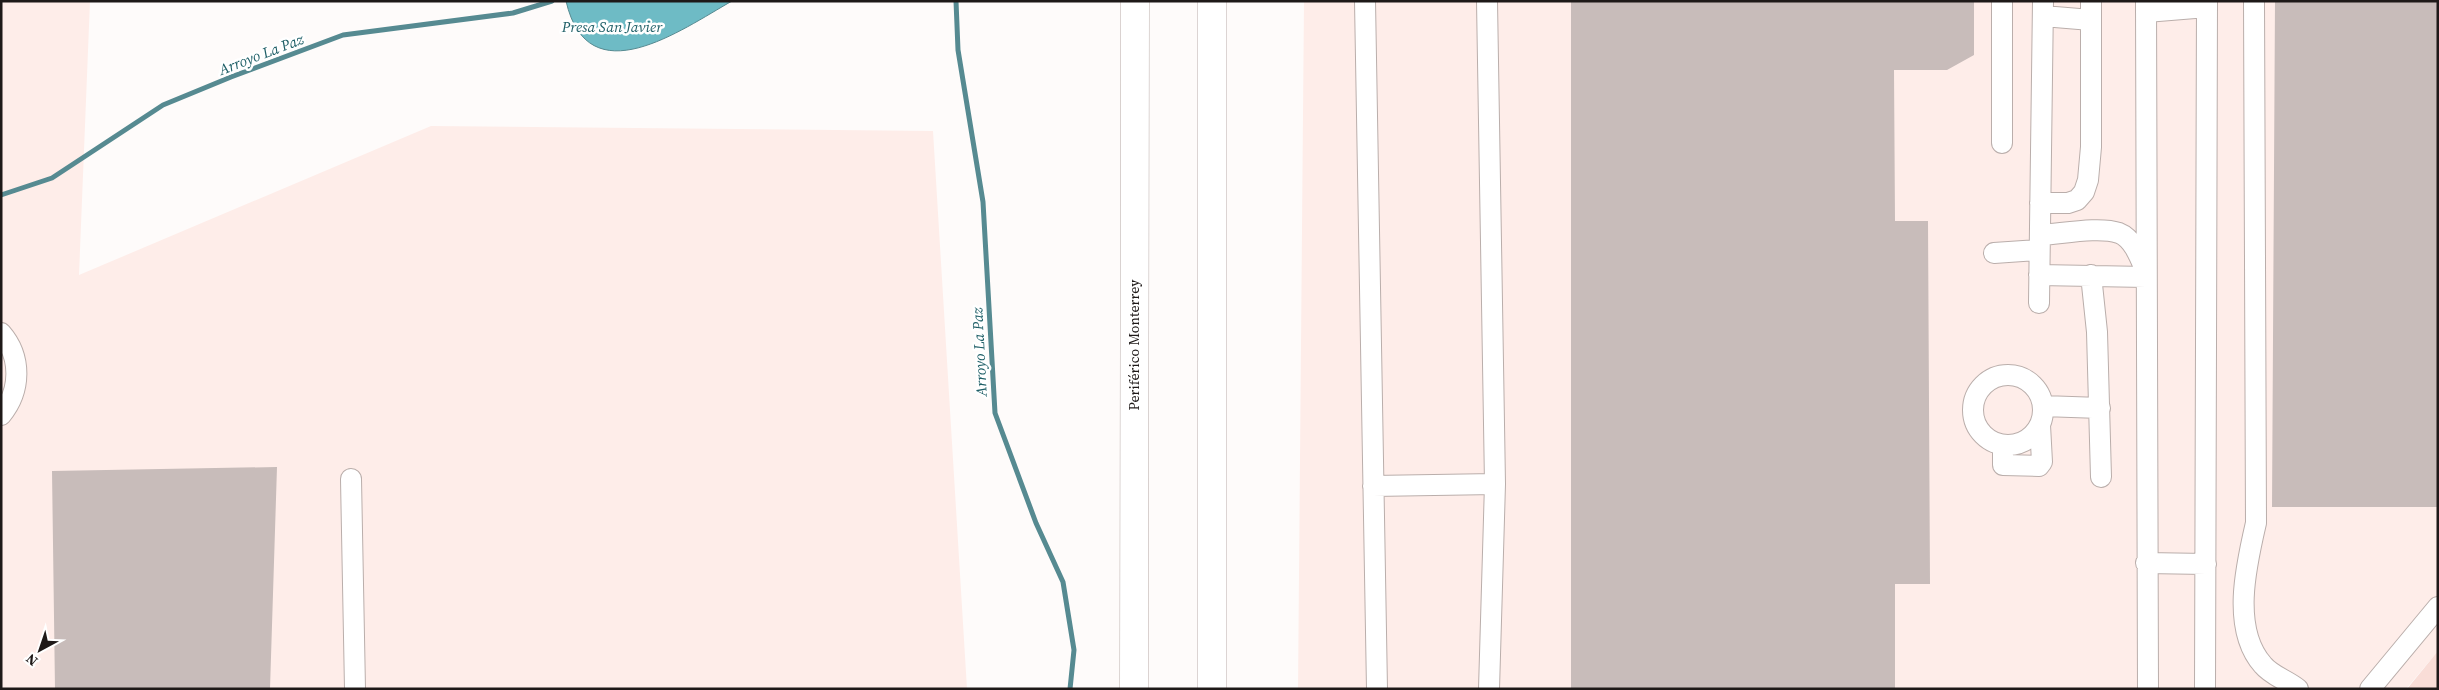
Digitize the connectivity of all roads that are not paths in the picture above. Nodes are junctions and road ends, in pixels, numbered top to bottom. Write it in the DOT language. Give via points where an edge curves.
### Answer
graph roads {
  1 [pos="1134,1"];
  2 [pos="1212,1"];
  3 [pos="1365,1"];
  4 [pos="1487,1"];
  5 [pos="2002,1"];
  6 [pos="2254,1"];
  7 [pos="2207,4"];
  8 [pos="2146,6"];
  9 [pos="2043,9"];
  10 [pos="2091,10"];
  11 [pos="2002,143"];
  12 [pos="2040,203"];
  13 [pos="2146,205"];
  14 [pos="2120,234"];
  15 [pos="2040,243"];
  16 [pos="1994,253"];
  17 [pos="2146,274"];
  18 [pos="2040,275"];
  19 [pos="2091,275"];
  20 [pos="2039,303"];
  21 [pos="1,333"];
  22 [pos="2100,408"];
  23 [pos="1,415"];
  24 [pos="2042,415"];
  25 [pos="2003,445"];
  26 [pos="2101,478"];
  27 [pos="351,479"];
  28 [pos="1495,484"];
  29 [pos="1373,486"];
  30 [pos="2146,563"];
  31 [pos="2206,564"];
  32 [pos="2438,607"];
  33 [pos="355,689"];
  34 [pos="1134,689"];
  35 [pos="1212,689"];
  36 [pos="1377,689"];
  37 [pos="1489,689"];
  38 [pos="2148,689"];
  39 [pos="2205,689"];
  40 [pos="2298,689"];
  41 [pos="2370,689"];
  1 -- 34 [label="highway, Periférico Monterrey"];
  2 -- 35 [label="highway"];
  3 -- 29 [label="street"];
  4 -- 28 [label="street"];
  5 -- 11 [label="street"];
  6 -- 40 [label="street" via="2256,523 2247,570 2245,623 2250,648 2263,666"];
  7 -- 8 [label="street"];
  7 -- 31 [label="street"];
  8 -- 13 [label="street"];
  9 -- 10 [label="street"];
  9 -- 12 [label="street"];
  10 -- 12 [label="street" via="2088,180 2077,200"];
  12 -- 15 [label="street"];
  13 -- 14 [label="street"];
  13 -- 17 [label="street"];
  14 -- 15 [label="street" via="2102,232"];
  14 -- 17 [label="street" via="2137,250"];
  15 -- 16 [label="street"];
  15 -- 18 [label="street"];
  17 -- 19 [label="street"];
  17 -- 30 [label="street"];
  18 -- 19 [label="street"];
  18 -- 20 [label="street"];
  19 -- 22 [label="street"];
  21 -- 23 [label="street" via="12,351 16,380 13,395"];
  22 -- 24 [label="street"];
  22 -- 26 [label="street"];
  24 -- 25 [label="street" via="2028,439 2020,444"];
  24 -- 25 [label="street" via="2042,462 2039,466 2003,465"];
  24 -- 25 [label="street" via="2035,388 2020,377 2001,375 1985,382 1974,398 1972,416 1986,439"];
  27 -- 33 [label="street"];
  28 -- 29 [label="street"];
  28 -- 37 [label="street"];
  29 -- 36 [label="street"];
  30 -- 31 [label="street"];
  30 -- 38 [label="street"];
  31 -- 39 [label="street"];
  32 -- 41 [label="street"];
}
